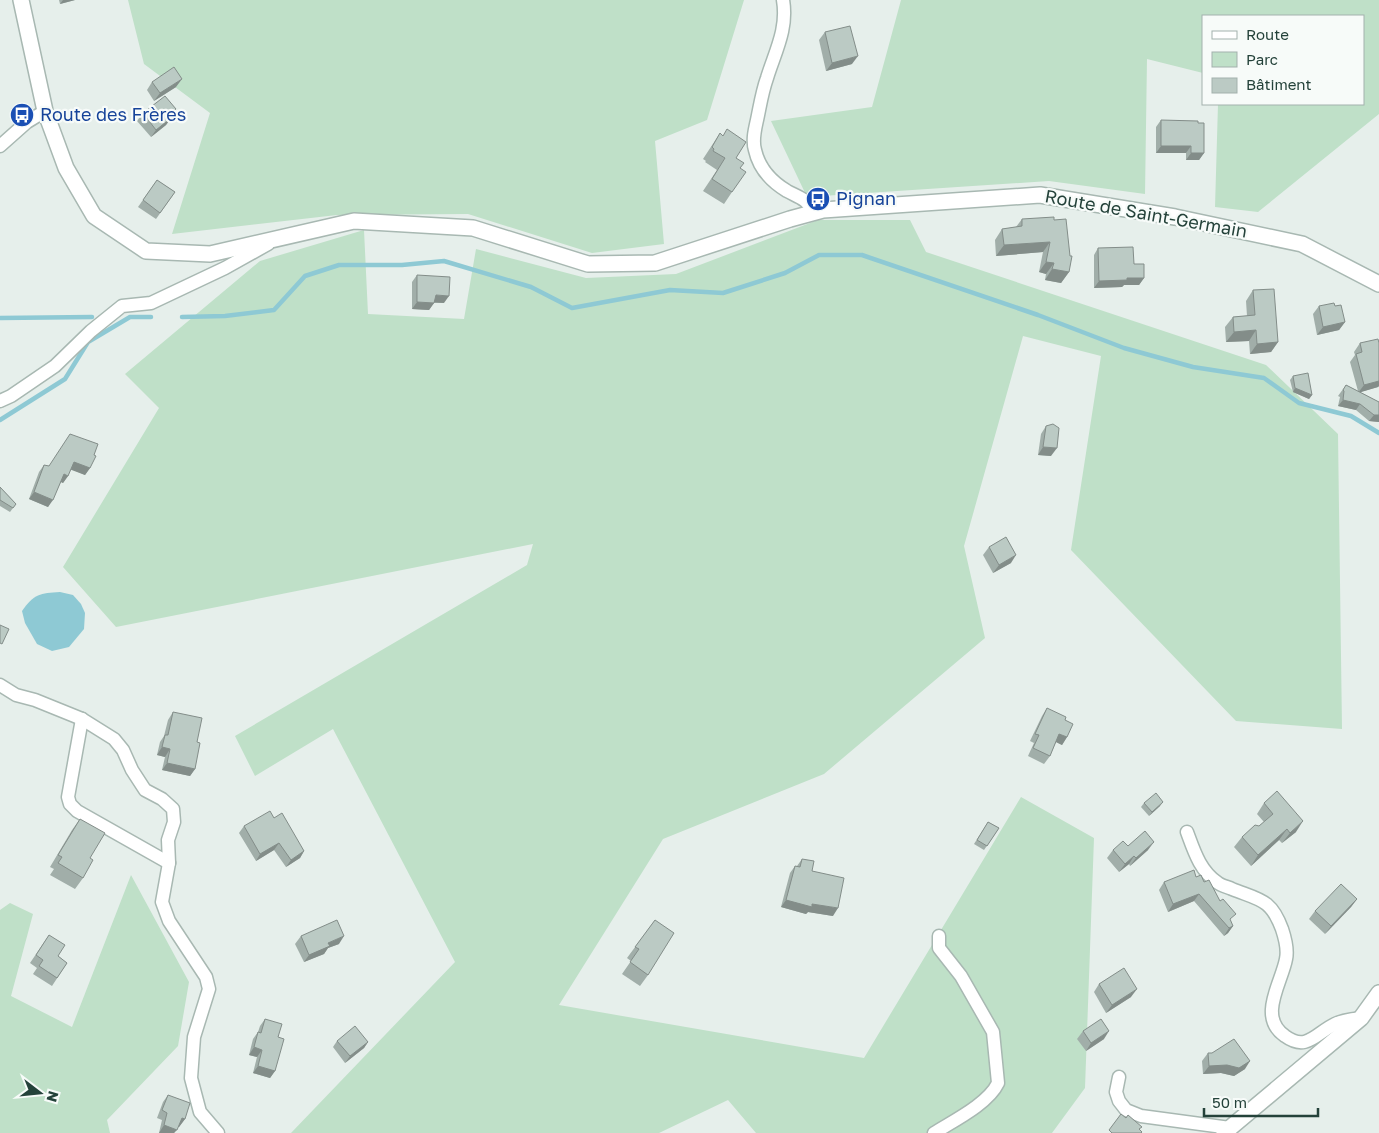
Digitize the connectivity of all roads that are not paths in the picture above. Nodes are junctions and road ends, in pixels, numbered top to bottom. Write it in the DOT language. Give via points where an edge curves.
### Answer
graph roads {
  1 [pos="20,0"];
  2 [pos="783,0"];
  3 [pos="46,111"];
  4 [pos="0,146"];
  5 [pos="813,212"];
  6 [pos="277,239"];
  7 [pos="1379,284"];
  8 [pos="0,401"];
  9 [pos="0,685"];
  10 [pos="82,719"];
  11 [pos="1186,832"];
  12 [pos="169,863"];
  13 [pos="939,936"];
  14 [pos="1379,993"];
  15 [pos="1361,1018"];
  16 [pos="1119,1077"];
  17 [pos="1227,1130"];
  18 [pos="218,1133"];
  19 [pos="934,1133"];
  1 -- 3 [label="street, Route de Saint-Germain"];
  2 -- 5 [label="street" via="783,34 766,79 754,148 769,177 777,185 806,200"];
  3 -- 4 [label="street" via="27,122"];
  3 -- 6 [label="street, Route de Saint-Germain" via="66,168 94,216 146,250 210,254"];
  5 -- 6 [label="street, Route de Saint-Germain" via="655,263 588,264 473,228 354,221"];
  5 -- 7 [label="street, Route de Saint-Germain" via="1040,195 1175,217 1302,244"];
  6 -- 8 [label="street" via="151,303 122,306 55,366"];
  9 -- 10 [label="street"];
  10 -- 12 [label="street" via="114,739 124,750 145,790 173,809 174,822 168,840"];
  10 -- 12 [label="street" via="68,797 70,804"];
  11 -- 15 [label="street" via="1203,869 1218,883 1268,904 1276,914 1285,938 1287,958 1273,998 1272,1014 1284,1036 1298,1043 1309,1041 1335,1023"];
  12 -- 18 [label="street" via="162,902 169,921 206,978 209,989 194,1037 190,1078 200,1112"];
  13 -- 19 [label="street" via="939,948 961,976 993,1032 998,1083 987,1097"];
  14 -- 15 [label="street"];
  15 -- 17 [label="street"];
  16 -- 17 [label="street" via="1116,1092 1126,1110 1141,1116"];
}
